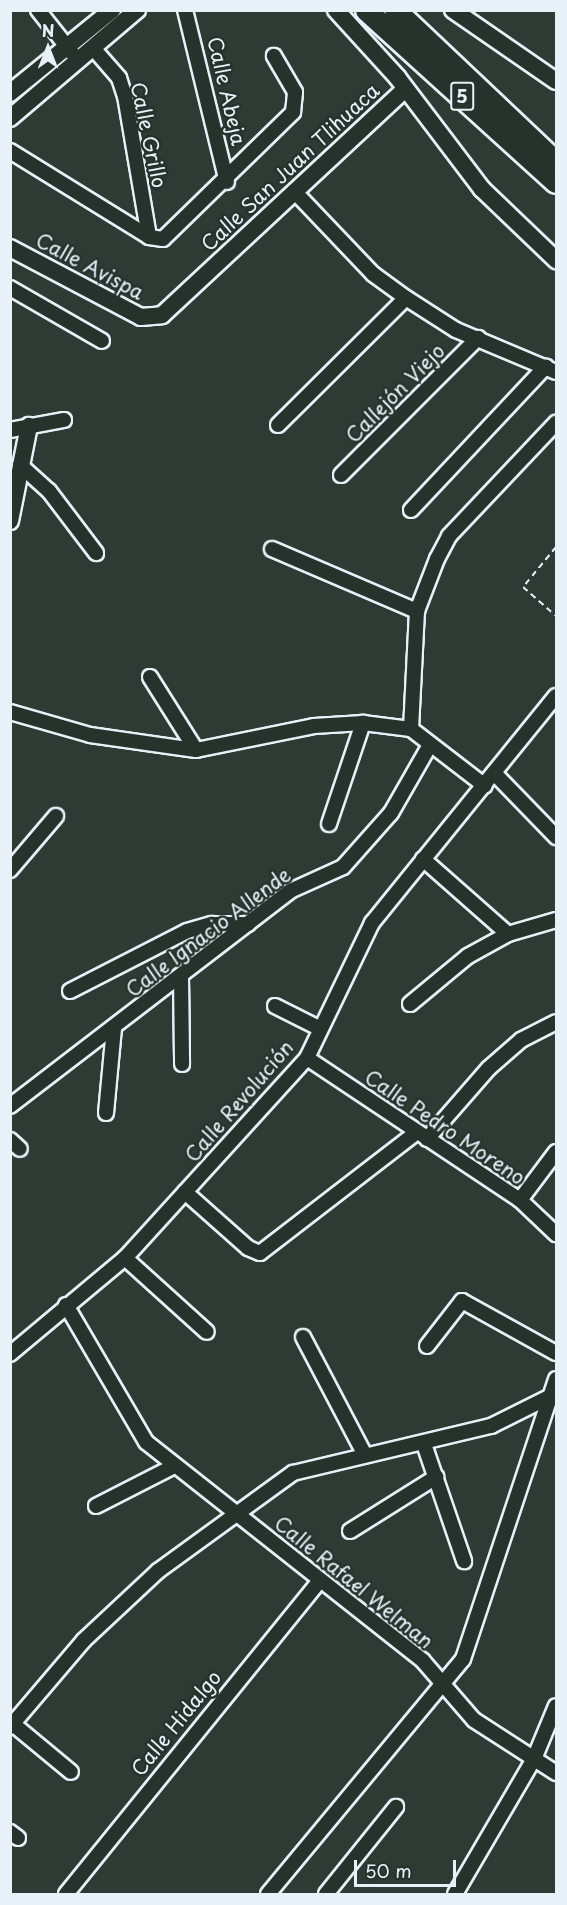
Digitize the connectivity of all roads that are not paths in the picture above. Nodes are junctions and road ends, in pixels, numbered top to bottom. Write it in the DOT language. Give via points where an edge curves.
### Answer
graph roads {
  1 [pos="38,10"];
  2 [pos="112,10"];
  3 [pos="136,10"];
  4 [pos="185,10"];
  5 [pos="336,10"];
  6 [pos="366,10"];
  7 [pos="395,10"];
  8 [pos="453,10"];
  9 [pos="68,46"];
  10 [pos="93,48"];
  11 [pos="274,56"];
  12 [pos="76,63"];
  13 [pos="556,81"];
  14 [pos="405,89"];
  15 [pos="10,93"];
  16 [pos="10,117"];
  17 [pos="10,151"];
  18 [pos="556,162"];
  19 [pos="227,182"];
  20 [pos="556,182"];
  21 [pos="294,191"];
  22 [pos="149,237"];
  23 [pos="10,248"];
  24 [pos="556,260"];
  25 [pos="10,288"];
  26 [pos="406,298"];
  27 [pos="151,319"];
  28 [pos="478,338"];
  29 [pos="102,341"];
  30 [pos="551,369"];
  31 [pos="64,420"];
  32 [pos="556,423"];
  33 [pos="278,425"];
  34 [pos="29,426"];
  35 [pos="10,430"];
  36 [pos="20,465"];
  37 [pos="341,475"];
  38 [pos="11,510"];
  39 [pos="411,510"];
  40 [pos="272,549"];
  41 [pos="96,553"];
  42 [pos="417,611"];
  43 [pos="150,677"];
  44 [pos="556,699"];
  45 [pos="10,712"];
  46 [pos="363,723"];
  47 [pos="411,729"];
  48 [pos="430,745"];
  49 [pos="196,750"];
  50 [pos="495,774"];
  51 [pos="485,786"];
  52 [pos="56,816"];
  53 [pos="329,824"];
  54 [pos="556,837"];
  55 [pos="423,859"];
  56 [pos="10,870"];
  57 [pos="556,921"];
  58 [pos="248,924"];
  59 [pos="508,934"];
  60 [pos="181,976"];
  61 [pos="70,990"];
  62 [pos="410,1004"];
  63 [pos="275,1006"];
  64 [pos="556,1022"];
  65 [pos="114,1028"];
  66 [pos="319,1028"];
  67 [pos="307,1058"];
  68 [pos="182,1064"];
  69 [pos="10,1106"];
  70 [pos="106,1113"];
  71 [pos="421,1136"];
  72 [pos="556,1152"];
  73 [pos="185,1192"];
  74 [pos="520,1200"];
  75 [pos="556,1234"];
  76 [pos="125,1258"];
  77 [pos="66,1305"];
  78 [pos="207,1332"];
  79 [pos="303,1337"];
  80 [pos="427,1346"];
  81 [pos="556,1353"];
  82 [pos="10,1354"];
  83 [pos="554,1387"];
  84 [pos="424,1444"];
  85 [pos="365,1455"];
  86 [pos="174,1467"];
  87 [pos="436,1477"];
  88 [pos="96,1506"];
  89 [pos="236,1512"];
  90 [pos="350,1531"];
  91 [pos="464,1561"];
  92 [pos="320,1580"];
  93 [pos="442,1685"];
  94 [pos="556,1706"];
  95 [pos="14,1720"];
  96 [pos="534,1759"];
  97 [pos="71,1772"];
  98 [pos="556,1773"];
  99 [pos="396,1807"];
  100 [pos="66,1894"];
  101 [pos="268,1894"];
  102 [pos="326,1894"];
  103 [pos="456,1894"];
  1 -- 9 [label="street"];
  2 -- 9 [label="street"];
  3 -- 10 [label="street"];
  4 -- 19 [label="street, Calle Abeja"];
  5 -- 14 [label="street, Calle San Juan Tlihuaca"];
  6 -- 20 [label="main road, 5"];
  7 -- 18 [label="main road, 5"];
  8 -- 13 [label="street"];
  9 -- 12 [label="street"];
  9 -- 15 [label="street"];
  10 -- 12 [label="street"];
  10 -- 22 [label="street, Calle Grillo" via="119,78 125,96"];
  11 -- 19 [label="street" via="296,92 293,112"];
  12 -- 16 [label="street"];
  14 -- 21 [label="street, Calle San Juan Tlihuaca"];
  14 -- 24 [label="street" via="482,189"];
  17 -- 22 [label="street"];
  19 -- 22 [label="street" via="174,232"];
  21 -- 26 [label="street" via="372,274"];
  21 -- 27 [label="street, Calle San Juan Tlihuaca" via="162,315"];
  23 -- 27 [label="street, Calle Avispa"];
  25 -- 29 [label="street"];
  26 -- 28 [label="street"];
  26 -- 33 [label="street"];
  28 -- 30 [label="street"];
  28 -- 37 [label="street, Callejón Viejo"];
  30 -- 39 [label="street"];
  31 -- 34 [label="street"];
  32 -- 42 [label="street" via="449,536"];
  34 -- 35 [label="street"];
  34 -- 36 [label="street"];
  36 -- 38 [label="street"];
  36 -- 41 [label="street" via="49,491"];
  40 -- 42 [label="street"];
  42 -- 47 [label="street"];
  43 -- 49 [label="street"];
  44 -- 50 [label="street, Calle Revolución"];
  45 -- 49 [label="street" via="90,735"];
  46 -- 47 [label="street"];
  46 -- 49 [label="street" via="314,726"];
  46 -- 53 [label="street"];
  47 -- 48 [label="street"];
  48 -- 51 [label="street"];
  48 -- 58 [label="street, Calle Ignacio Allende" via="391,813 343,867 290,891"];
  50 -- 51 [label="street, Calle Revolución"];
  50 -- 54 [label="street"];
  51 -- 55 [label="street, Calle Revolución"];
  52 -- 56 [label="street"];
  55 -- 59 [label="street"];
  55 -- 66 [label="street, Calle Revolución" via="372,923"];
  57 -- 59 [label="street"];
  58 -- 60 [label="street, Calle Ignacio Allende"];
  58 -- 61 [label="street" via="187,931"];
  59 -- 62 [label="street" via="433,981"];
  60 -- 65 [label="street, Calle Ignacio Allende"];
  60 -- 68 [label="street"];
  63 -- 66 [label="street"];
  64 -- 71 [label="street" via="521,1040"];
  65 -- 69 [label="street, Calle Ignacio Allende"];
  65 -- 70 [label="street"];
  66 -- 67 [label="street, Calle Revolución"];
  67 -- 71 [label="street, Calle Pedro Moreno"];
  67 -- 73 [label="street, Calle Revolución"];
  71 -- 73 [label="street" via="260,1252 248,1248"];
  71 -- 74 [label="street, Calle Pedro Moreno"];
  72 -- 74 [label="street"];
  73 -- 76 [label="street, Calle Revolución"];
  74 -- 75 [label="street, Calle Pedro Moreno"];
  76 -- 77 [label="street, Calle Revolución"];
  76 -- 78 [label="street"];
  77 -- 82 [label="street, Calle Revolución"];
  77 -- 86 [label="street, Calle Rafael Welman" via="146,1442"];
  79 -- 85 [label="street"];
  80 -- 81 [label="street" via="462,1301"];
  83 -- 84 [label="street" via="491,1426"];
  83 -- 93 [label="street" via="470,1645"];
  84 -- 85 [label="street"];
  84 -- 87 [label="street"];
  85 -- 89 [label="street" via="293,1473"];
  86 -- 88 [label="street"];
  86 -- 89 [label="street, Calle Rafael Welman"];
  87 -- 90 [label="street"];
  87 -- 91 [label="street"];
  89 -- 92 [label="street, Calle Rafael Welman"];
  89 -- 95 [label="street" via="158,1571 84,1640"];
  92 -- 93 [label="street, Calle Rafael Welman" via="423,1661"];
  92 -- 100 [label="street, Calle Hidalgo"];
  93 -- 96 [label="street, Calle Rafael Welman" via="474,1720"];
  93 -- 101 [label="street"];
  94 -- 96 [label="street"];
  95 -- 97 [label="street"];
  96 -- 98 [label="street, Calle Rafael Welman"];
  96 -- 103 [label="street"];
  99 -- 102 [label="street"];
}
